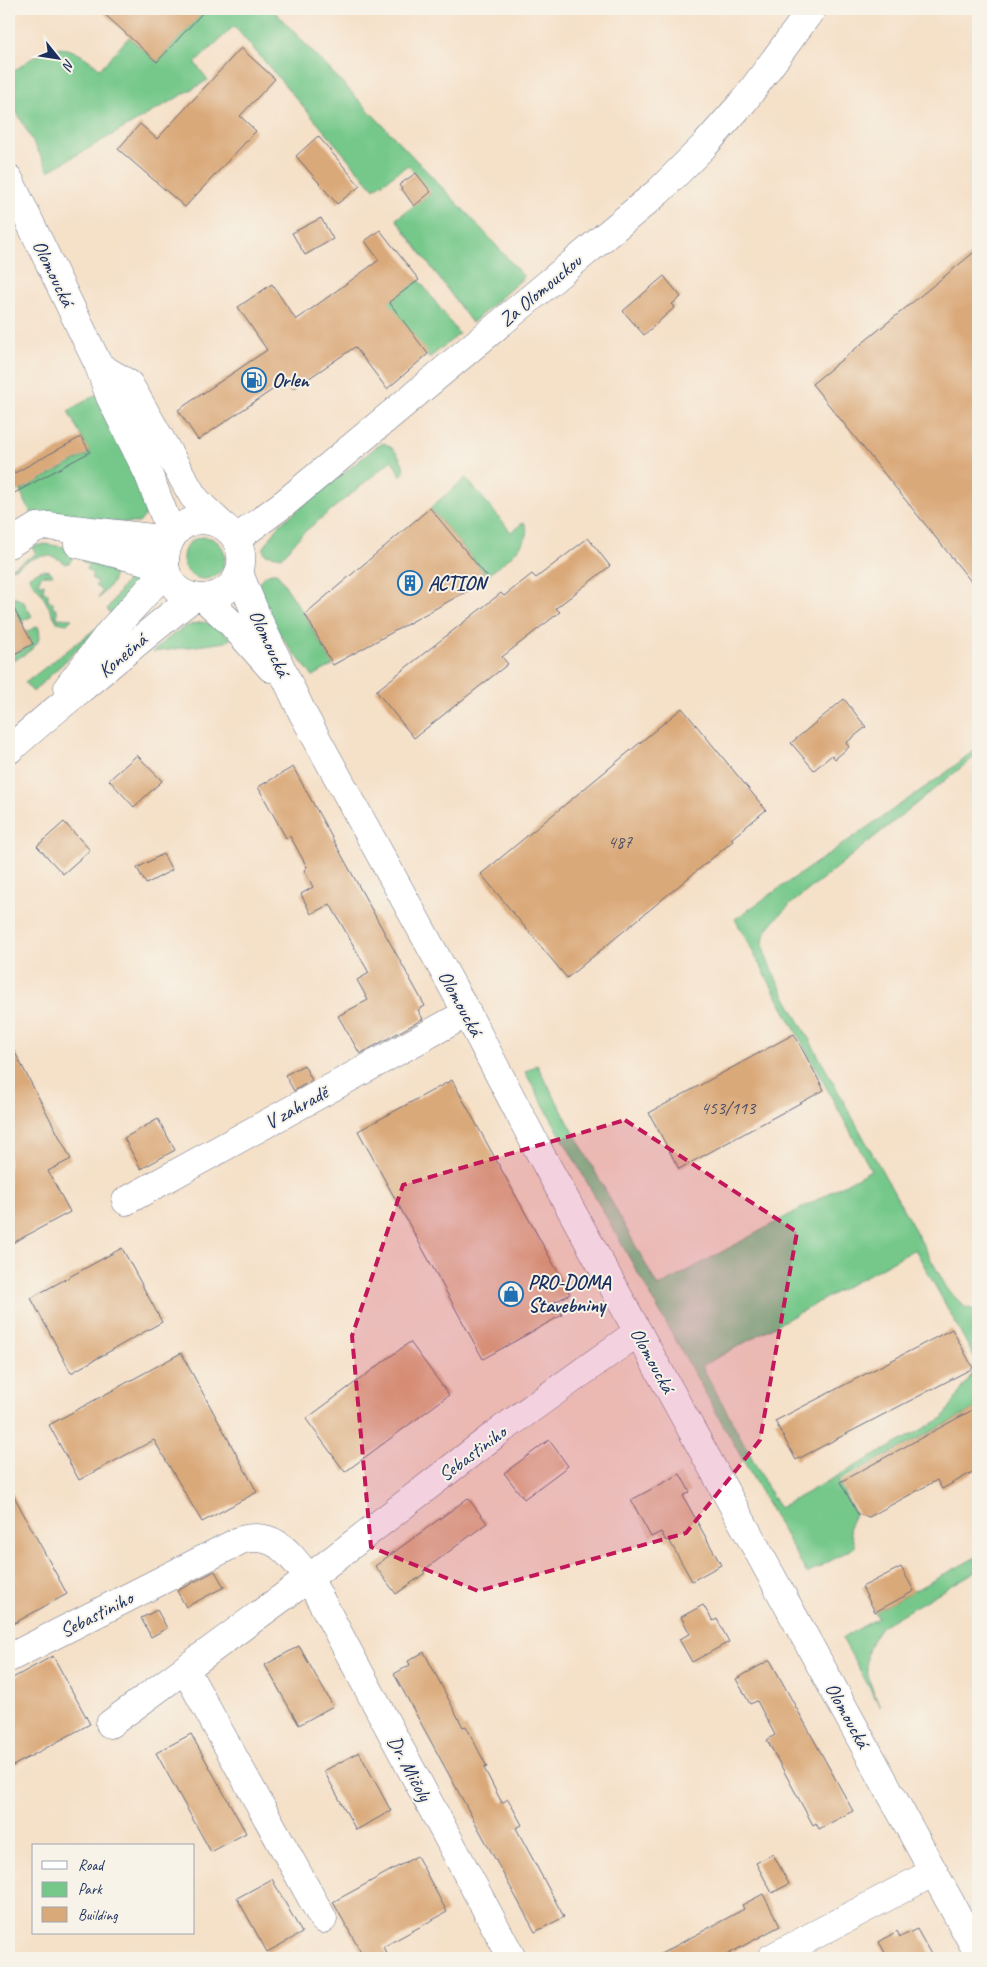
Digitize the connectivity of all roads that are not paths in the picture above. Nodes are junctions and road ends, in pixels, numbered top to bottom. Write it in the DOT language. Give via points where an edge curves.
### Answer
graph roads {
  1 [pos="812,9"];
  2 [pos="9,179"];
  3 [pos="99,366"];
  4 [pos="230,533"];
  5 [pos="9,545"];
  6 [pos="168,553"];
  7 [pos="239,573"];
  8 [pos="199,598"];
  9 [pos="302,712"];
  10 [pos="50,713"];
  11 [pos="9,750"];
  12 [pos="467,1013"];
  13 [pos="126,1202"];
  14 [pos="638,1332"];
  15 [pos="309,1578"];
  16 [pos="9,1658"];
  17 [pos="185,1669"];
  18 [pos="110,1724"];
  19 [pos="934,1872"];
  20 [pos="323,1919"];
  21 [pos="978,1953"];
  22 [pos="512,1958"];
  23 [pos="771,1958"];
  1 -- 4 [label="street, Za Olomouckou" via="744,100 658,192 286,502"];
  2 -- 3 [label="street, Olomoucká"];
  3 -- 4 [label="street" via="129,384 193,496"];
  3 -- 6 [label="street, Olomoucká" via="110,397 148,473"];
  4 -- 6 [label="street" via="208,520 192,522 178,529"];
  4 -- 7 [label="street, Olomoucká" via="242,556"];
  5 -- 6 [label="street" via="37,527 48,526"];
  6 -- 8 [label="street, Olomoucká" via="177,588"];
  6 -- 10 [label="street, Konečná"];
  7 -- 8 [label="street" via="222,593"];
  7 -- 9 [label="street, Olomoucká"];
  8 -- 9 [label="street, Olomoucká" via="231,622 266,661"];
  8 -- 10 [label="street, Konečná" via="154,628"];
  9 -- 12 [label="street, Olomoucká"];
  10 -- 11 [label="street, Konečná"];
  12 -- 13 [label="street, V zahradě"];
  12 -- 14 [label="street, Olomoucká" via="540,1155"];
  14 -- 15 [label="street, Sebastiniho" via="497,1433"];
  14 -- 19 [label="street, Olomoucká"];
  15 -- 16 [label="street, Sebastiniho" via="274,1541 263,1537 240,1540"];
  15 -- 17 [label="street, Sebastiniho"];
  15 -- 22 [label="street, Dr. Mičoly"];
  17 -- 18 [label="street, Sebastiniho"];
  17 -- 20 [label="street"];
  19 -- 21 [label="street, Olomoucká"];
  19 -- 23 [label="street"];
}
